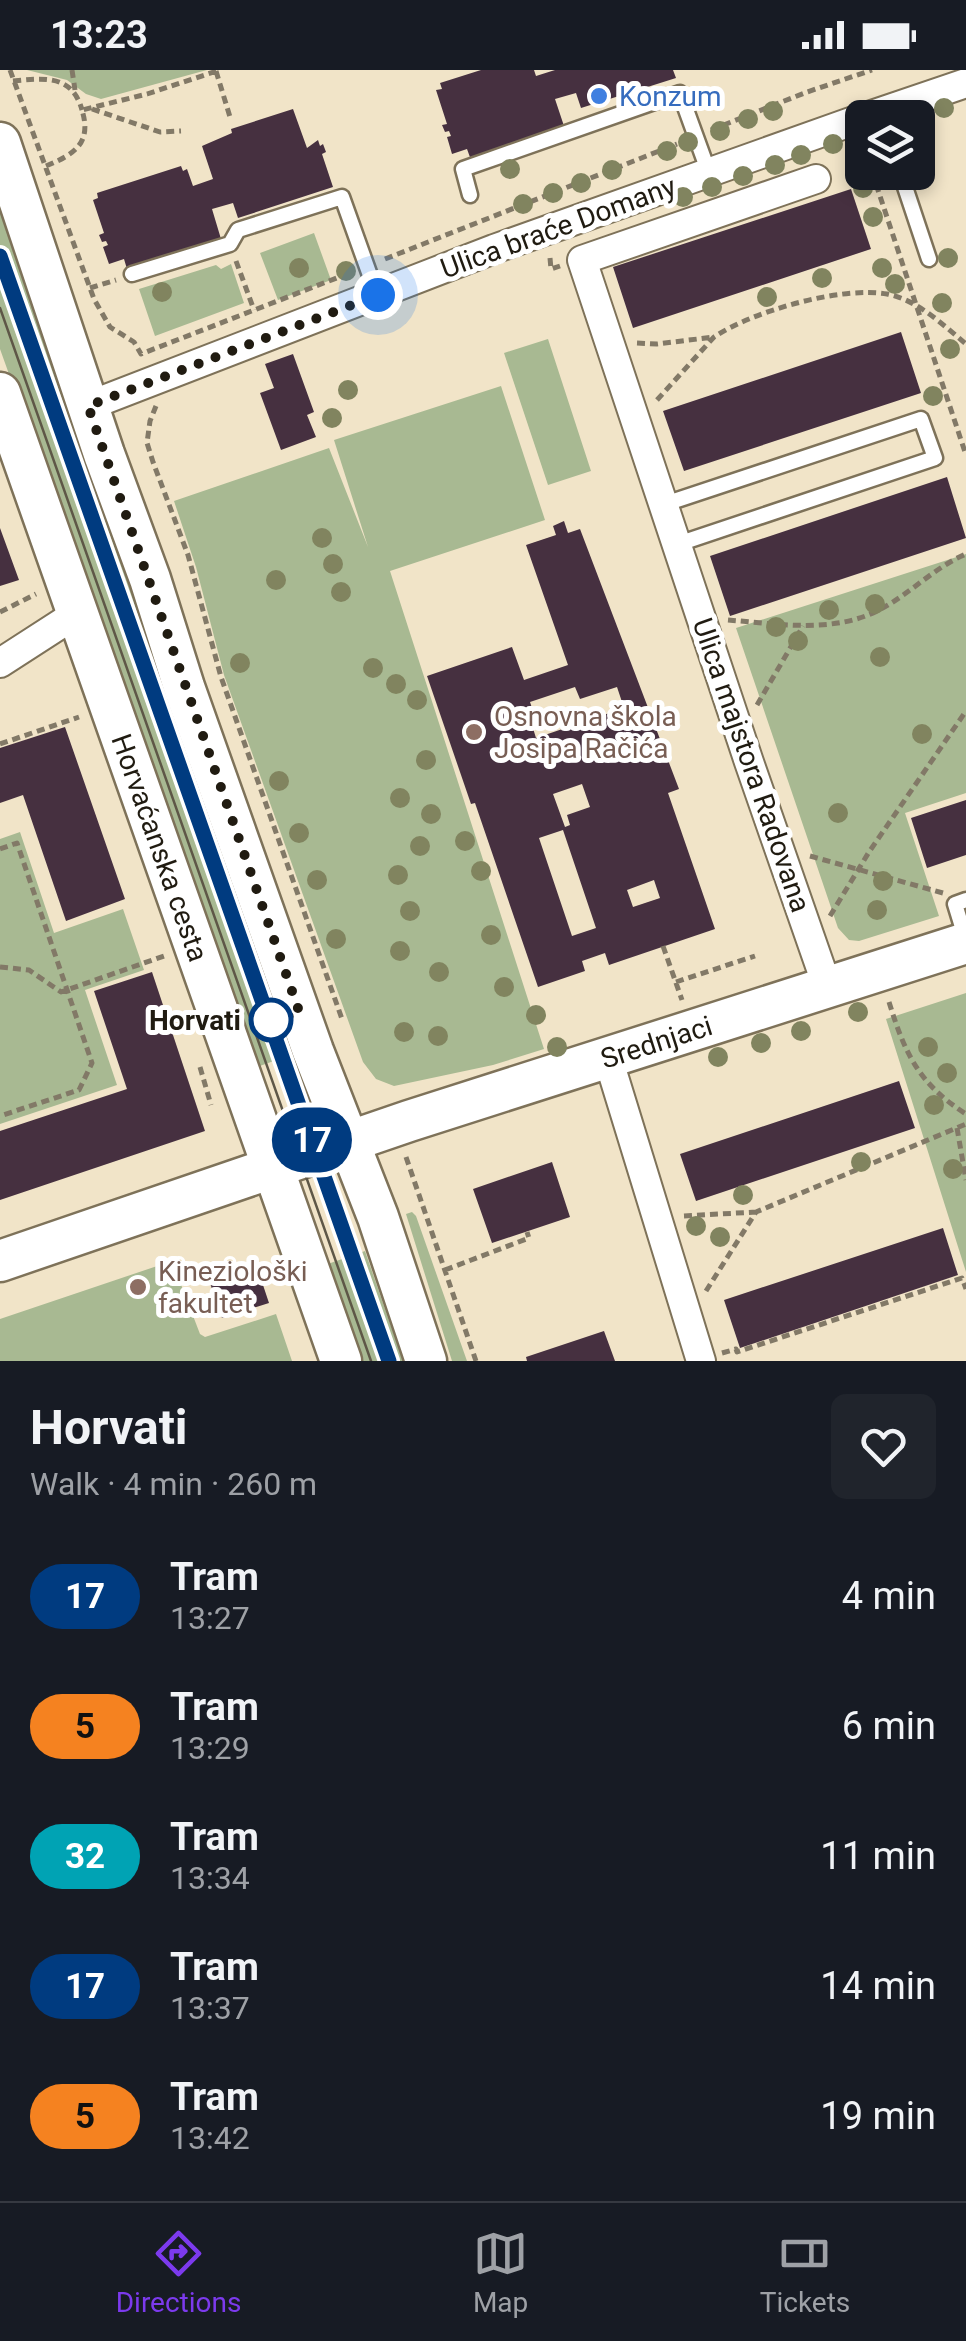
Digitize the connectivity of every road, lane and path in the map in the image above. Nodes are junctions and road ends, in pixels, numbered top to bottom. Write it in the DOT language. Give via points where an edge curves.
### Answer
graph roads {
  1 [pos="10,70"];
  2 [pos="72,70"];
  3 [pos="872,70"];
  4 [pos="218,71"];
  5 [pos="13,81"];
  6 [pos="832,83"];
  7 [pos="966,83"];
  8 [pos="75,93"];
  9 [pos="837,96"];
  10 [pos="917,100"];
  11 [pos="85,109"];
  12 [pos="230,117"];
  13 [pos="845,125"];
  14 [pos="181,131"];
  15 [pos="696,136"];
  16 [pos="0,144"];
  17 [pos="46,166"];
  18 [pos="709,172"];
  19 [pos="816,179"];
  20 [pos="878,190"];
  21 [pos="906,190"];
  22 [pos="470,195"];
  23 [pos="230,244"];
  24 [pos="550,258"];
  25 [pos="929,259"];
  26 [pos="367,266"];
  27 [pos="551,269"];
  28 [pos="132,274"];
  29 [pos="115,280"];
  30 [pos="90,288"];
  31 [pos="378,295"];
  32 [pos="917,306"];
  33 [pos="254,310"];
  34 [pos="714,337"];
  35 [pos="630,340"];
  36 [pos="966,344"];
  37 [pos="0,393"];
  38 [pos="158,403"];
  39 [pos="88,406"];
  40 [pos="656,412"];
  41 [pos="966,455"];
  42 [pos="665,504"];
  43 [pos="678,544"];
  44 [pos="966,554"];
  45 [pos="39,592"];
  46 [pos="0,612"];
  47 [pos="78,612"];
  48 [pos="726,620"];
  49 [pos="803,626"];
  50 [pos="0,663"];
  51 [pos="756,707"];
  52 [pos="966,710"];
  53 [pos="78,717"];
  54 [pos="0,744"];
  55 [pos="0,849"];
  56 [pos="807,855"];
  57 [pos="859,869"];
  58 [pos="960,902"];
  59 [pos="829,919"];
  60 [pos="966,942"];
  61 [pos="663,946"];
  62 [pos="168,954"];
  63 [pos="755,956"];
  64 [pos="0,967"];
  65 [pos="676,982"];
  66 [pos="828,986"];
  67 [pos="68,990"];
  68 [pos="886,994"];
  69 [pos="684,1008"];
  70 [pos="342,1019"];
  71 [pos="608,1058"];
  72 [pos="966,1114"];
  73 [pos="0,1116"];
  74 [pos="966,1124"];
  75 [pos="957,1128"];
  76 [pos="348,1142"];
  77 [pos="274,1169"];
  78 [pos="411,1171"];
  79 [pos="966,1180"];
  80 [pos="756,1212"];
  81 [pos="676,1217"];
  82 [pos="526,1232"];
  83 [pos="0,1261"];
  84 [pos="445,1270"];
  85 [pos="966,1289"];
  86 [pos="702,1298"];
  87 [pos="736,1348"];
  88 [pos="341,1361"];
  89 [pos="426,1361"];
  90 [pos="476,1361"];
  91 [pos="701,1361"];
  1 -- 5 [label="path"];
  2 -- 8 [label="path"];
  3 -- 6 [label="path"];
  4 -- 11 [label="path"];
  4 -- 12 [label="path"];
  5 -- 8 [label="path" via="53,80"];
  5 -- 17 [label="path"];
  6 -- 9 [label="path"];
  6 -- 15 [label="path"];
  7 -- 10 [label="street, Ulica braće Domany"];
  8 -- 11 [label="path"];
  11 -- 14 [label="path" via="160,132"];
  11 -- 17 [label="path" via="81,142 70,156"];
  13 -- 18 [label="street, Ulica braće Domany"];
  15 -- 18 [label="lane"];
  15 -- 22 [label="lane" via="680,93 463,169"];
  15 -- 26 [label="path"];
  16 -- 39 [label="street"];
  17 -- 30 [label="path"];
  18 -- 31 [label="street, Ulica braće Domany"];
  19 -- 42 [label="street, Ulica majstora Radovana" via="582,260"];
  20 -- 32 [label="path"];
  21 -- 25 [label="lane"];
  23 -- 26 [label="lane" via="238,230 342,197"];
  23 -- 28 [label="lane"];
  23 -- 33 [label="path"];
  24 -- 27 [label="path"];
  26 -- 31 [label="lane"];
  26 -- 33 [label="path"];
  29 -- 30 [label="path"];
  30 -- 33 [label="path" via="110,327 141,354"];
  31 -- 39 [label="street, Ulica braće Domany"];
  32 -- 34 [label="path" via="888,294 844,295 746,319"];
  32 -- 36 [label="path"];
  32 -- 41 [label="path"];
  34 -- 35 [label="path"];
  34 -- 40 [label="path" via="663,391"];
  37 -- 47 [label="street, Horvaćanska cesta"];
  38 -- 70 [label="path" via="150,420 153,462"];
  39 -- 76 [label="street"];
  42 -- 43 [label="street, Ulica majstora Radovana"];
  42 -- 43 [label="lane" via="921,418 930,445 934,458"];
  43 -- 66 [label="street, Ulica majstora Radovana"];
  44 -- 49 [label="path" via="881,609"];
  45 -- 46 [label="path"];
  47 -- 50 [label="street"];
  47 -- 77 [label="street, Horvaćanska cesta"];
  48 -- 49 [label="path"];
  49 -- 51 [label="path"];
  52 -- 57 [label="path"];
  53 -- 54 [label="path"];
  55 -- 67 [label="path" via="17,843"];
  56 -- 57 [label="path"];
  57 -- 58 [label="path" via="940,890"];
  57 -- 59 [label="path"];
  58 -- 60 [label="lane"];
  60 -- 66 [label="street, Srednjaci"];
  61 -- 65 [label="path"];
  62 -- 67 [label="path"];
  63 -- 65 [label="path"];
  64 -- 67 [label="path" via="29,970"];
  65 -- 69 [label="path"];
  66 -- 71 [label="street, Srednjaci"];
  67 -- 73 [label="path" via="92,1063 80,1090"];
  68 -- 72 [label="path" via="908,1058 944,1100"];
  71 -- 76 [label="street, Srednjaci"];
  71 -- 91 [label="street"];
  74 -- 75 [label="path"];
  75 -- 79 [label="path"];
  75 -- 80 [label="path"];
  76 -- 77 [label="street, Srednjaci"];
  76 -- 89 [label="street"];
  77 -- 83 [label="street, Srednjaci"];
  77 -- 88 [label="street, Horvaćanska cesta"];
  78 -- 84 [label="path"];
  80 -- 81 [label="path"];
  80 -- 86 [label="path"];
  82 -- 84 [label="path" via="529,1238"];
  84 -- 90 [label="path"];
  85 -- 87 [label="path" via="962,1278"];
}
